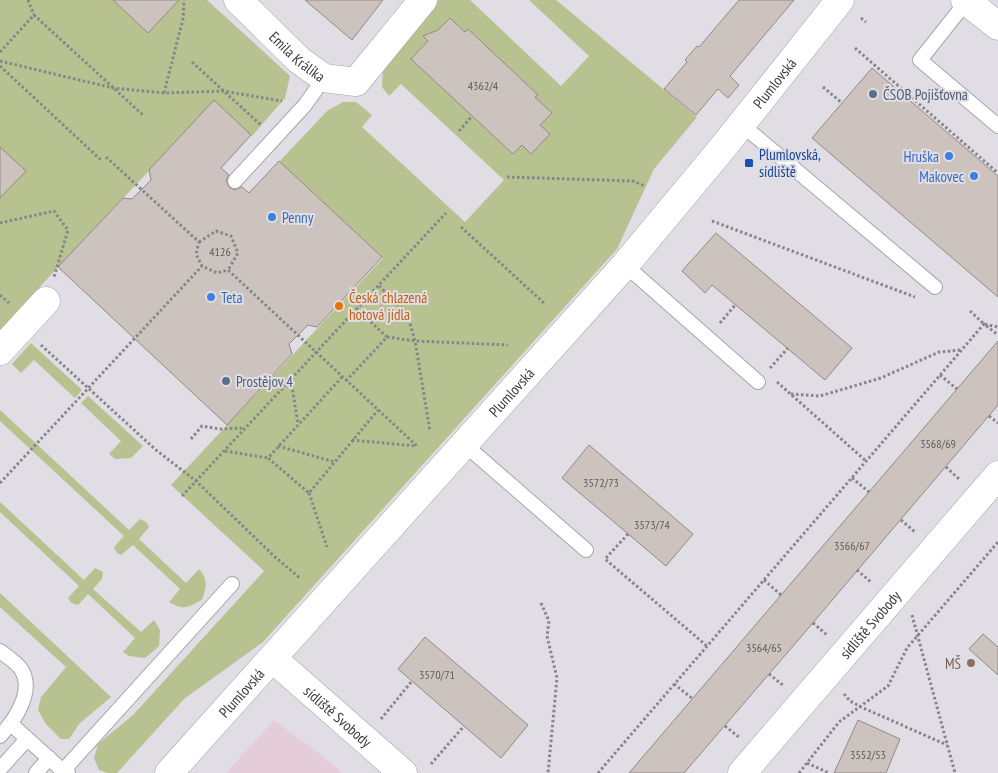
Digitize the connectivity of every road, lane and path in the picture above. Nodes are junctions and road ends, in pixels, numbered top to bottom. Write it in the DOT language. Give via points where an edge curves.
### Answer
graph roads {
  1 [pos="28,0"];
  2 [pos="184,0"];
  3 [pos="238,0"];
  4 [pos="423,0"];
  5 [pos="840,0"];
  6 [pos="966,1"];
  7 [pos="34,15"];
  8 [pos="860,18"];
  9 [pos="866,22"];
  10 [pos="998,26"];
  11 [pos="855,48"];
  12 [pos="0,52"];
  13 [pos="0,61"];
  14 [pos="192,62"];
  15 [pos="0,66"];
  16 [pos="324,78"];
  17 [pos="824,87"];
  18 [pos="114,88"];
  19 [pos="223,90"];
  20 [pos="164,93"];
  21 [pos="842,103"];
  22 [pos="305,105"];
  23 [pos="144,116"];
  24 [pos="472,116"];
  25 [pos="741,124"];
  26 [pos="998,126"];
  27 [pos="459,131"];
  28 [pos="275,138"];
  29 [pos="106,157"];
  30 [pos="102,161"];
  31 [pos="998,173"];
  32 [pos="508,177"];
  33 [pos="235,180"];
  34 [pos="645,186"];
  35 [pos="446,214"];
  36 [pos="712,221"];
  37 [pos="0,223"];
  38 [pos="461,227"];
  39 [pos="199,242"];
  40 [pos="625,265"];
  41 [pos="202,266"];
  42 [pos="228,270"];
  43 [pos="379,286"];
  44 [pos="935,287"];
  45 [pos="0,295"];
  46 [pos="924,300"];
  47 [pos="46,301"];
  48 [pos="546,304"];
  49 [pos="736,304"];
  50 [pos="357,309"];
  51 [pos="970,311"];
  52 [pos="28,321"];
  53 [pos="984,324"];
  54 [pos="998,328"];
  55 [pos="998,335"];
  56 [pos="387,337"];
  57 [pos="707,337"];
  58 [pos="415,341"];
  59 [pos="508,345"];
  60 [pos="788,348"];
  61 [pos="961,350"];
  62 [pos="0,351"];
  63 [pos="316,353"];
  64 [pos="940,375"];
  65 [pos="342,377"];
  66 [pos="762,377"];
  67 [pos="291,380"];
  68 [pos="346,381"];
  69 [pos="88,388"];
  70 [pos="957,389"];
  71 [pos="791,394"];
  72 [pos="378,410"];
  73 [pos="989,416"];
  74 [pos="998,423"];
  75 [pos="298,424"];
  76 [pos="246,428"];
  77 [pos="430,431"];
  78 [pos="191,439"];
  79 [pos="352,440"];
  80 [pos="464,444"];
  81 [pos="278,446"];
  82 [pos="224,451"];
  83 [pos="268,458"];
  84 [pos="866,461"];
  85 [pos="335,462"];
  86 [pos="946,467"];
  87 [pos="998,475"];
  88 [pos="852,478"];
  89 [pos="196,481"];
  90 [pos="962,482"];
  91 [pos="0,483"];
  92 [pos="869,492"];
  93 [pos="309,493"];
  94 [pos="182,496"];
  95 [pos="901,520"];
  96 [pos="628,534"];
  97 [pos="917,534"];
  98 [pos="998,542"];
  99 [pos="327,547"];
  100 [pos="586,550"];
  101 [pos="300,578"];
  102 [pos="764,580"];
  103 [pos="232,584"];
  104 [pos="905,585"];
  105 [pos="781,595"];
  106 [pos="541,602"];
  107 [pos="813,623"];
  108 [pos="828,636"];
  109 [pos="918,636"];
  110 [pos="707,646"];
  111 [pos="0,650"];
  112 [pos="272,658"];
  113 [pos="769,674"];
  114 [pos="827,675"];
  115 [pos="412,682"];
  116 [pos="674,684"];
  117 [pos="784,687"];
  118 [pos="693,699"];
  119 [pos="861,707"];
  120 [pos="380,719"];
  121 [pos="11,724"];
  122 [pos="464,726"];
  123 [pos="725,726"];
  124 [pos="0,736"];
  125 [pos="740,738"];
  126 [pos="27,739"];
  127 [pos="948,746"];
  128 [pos="49,758"];
  129 [pos="431,764"];
  130 [pos="807,764"];
  131 [pos="0,769"];
  132 [pos="64,772"];
  133 [pos="36,773"];
  134 [pos="169,773"];
  135 [pos="403,773"];
  136 [pos="548,773"];
  137 [pos="598,773"];
  138 [pos="742,773"];
  139 [pos="799,773"];
  140 [pos="829,773"];
  141 [pos="955,773"];
  1 -- 7 [label="path"];
  2 -- 20 [label="path" via="183,19"];
  3 -- 16 [label="main road, Emila Králíka" via="299,60"];
  4 -- 16 [label="main road, Emila Králíka" via="356,82"];
  5 -- 25 [label="main road, Plumlovská"];
  6 -- 10 [label="main road"];
  6 -- 26 [label="lane" via="920,60"];
  7 -- 12 [label="path"];
  7 -- 18 [label="path"];
  8 -- 9 [label="path"];
  11 -- 31 [label="path"];
  13 -- 18 [label="path"];
  14 -- 19 [label="path"];
  15 -- 30 [label="path"];
  16 -- 22 [label="lane"];
  17 -- 21 [label="path"];
  18 -- 20 [label="path"];
  18 -- 23 [label="path"];
  19 -- 20 [label="path"];
  19 -- 22 [label="path"];
  19 -- 28 [label="path"];
  22 -- 28 [label="lane"];
  24 -- 27 [label="path"];
  25 -- 40 [label="main road, Plumlovská"];
  25 -- 44 [label="lane"];
  28 -- 33 [label="lane"];
  29 -- 39 [label="path"];
  32 -- 34 [label="path" via="632,181"];
  35 -- 43 [label="path"];
  36 -- 46 [label="path"];
  37 -- 47 [label="path" via="54,211 68,230"];
  38 -- 48 [label="path"];
  39 -- 41 [label="path" via="196,254"];
  39 -- 42 [label="path" via="216,231 231,236 238,253"];
  40 -- 57 [label="lane"];
  40 -- 80 [label="main road, Plumlovská"];
  41 -- 42 [label="path" via="217,273"];
  41 -- 69 [label="path"];
  42 -- 63 [label="path"];
  43 -- 50 [label="path"];
  43 -- 58 [label="path" via="407,313"];
  45 -- 52 [label="path"];
  47 -- 52 [label="main road"];
  49 -- 57 [label="path"];
  50 -- 56 [label="path"];
  50 -- 63 [label="path"];
  51 -- 53 [label="path"];
  52 -- 62 [label="main road"];
  52 -- 69 [label="path" via="38,342"];
  53 -- 54 [label="path"];
  53 -- 55 [label="path"];
  53 -- 61 [label="path"];
  56 -- 58 [label="path"];
  56 -- 68 [label="path"];
  57 -- 66 [label="lane"];
  58 -- 59 [label="path"];
  58 -- 77 [label="path"];
  60 -- 66 [label="path"];
  61 -- 64 [label="path"];
  61 -- 71 [label="path" via="940,352 881,378 820,396"];
  63 -- 65 [label="path"];
  63 -- 67 [label="path"];
  64 -- 70 [label="path"];
  64 -- 84 [label="path"];
  65 -- 68 [label="path"];
  65 -- 75 [label="path"];
  66 -- 71 [label="path"];
  67 -- 75 [label="path"];
  67 -- 76 [label="path"];
  68 -- 72 [label="path"];
  69 -- 89 [label="path" via="156,450"];
  69 -- 91 [label="path"];
  71 -- 84 [label="path"];
  72 -- 79 [label="path"];
  72 -- 79 [label="path" via="417,446"];
  73 -- 74 [label="path"];
  75 -- 81 [label="path"];
  76 -- 78 [label="path" via="202,426"];
  76 -- 82 [label="path"];
  79 -- 85 [label="path"];
  80 -- 100 [label="lane"];
  80 -- 112 [label="main road, Plumlovská"];
  81 -- 83 [label="path"];
  81 -- 85 [label="path"];
  82 -- 83 [label="path"];
  82 -- 89 [label="path"];
  83 -- 93 [label="path"];
  84 -- 88 [label="path"];
  85 -- 93 [label="path"];
  86 -- 90 [label="path"];
  87 -- 104 [label="main road, sídliště Svobody"];
  88 -- 92 [label="path"];
  88 -- 102 [label="path"];
  89 -- 94 [label="path"];
  89 -- 101 [label="path"];
  93 -- 99 [label="path"];
  95 -- 97 [label="path"];
  96 -- 110 [label="path" via="605,559"];
  98 -- 109 [label="path"];
  102 -- 105 [label="path"];
  102 -- 110 [label="path"];
  103 -- 132 [label="lane"];
  104 -- 109 [label="path"];
  104 -- 114 [label="main road, sídliště Svobody"];
  106 -- 136 [label="path" via="549,620 547,636 557,678"];
  107 -- 108 [label="path"];
  109 -- 119 [label="path" via="907,648 888,686"];
  109 -- 127 [label="path"];
  110 -- 116 [label="path"];
  111 -- 121 [label="lane" via="20,669 26,684 25,696"];
  112 -- 134 [label="main road, Plumlovská"];
  112 -- 135 [label="main road, sídliště Svobody"];
  113 -- 117 [label="path"];
  114 -- 119 [label="path" via="850,701"];
  114 -- 138 [label="main road, sídliště Svobody"];
  115 -- 120 [label="path"];
  116 -- 118 [label="path"];
  116 -- 137 [label="path"];
  119 -- 127 [label="path"];
  119 -- 130 [label="path" via="839,722"];
  121 -- 124 [label="lane"];
  121 -- 126 [label="lane"];
  122 -- 129 [label="path"];
  123 -- 125 [label="path"];
  126 -- 128 [label="lane"];
  126 -- 131 [label="lane"];
  127 -- 141 [label="path"];
  128 -- 132 [label="lane"];
  128 -- 133 [label="lane"];
  130 -- 139 [label="path"];
  130 -- 140 [label="path"];
}
